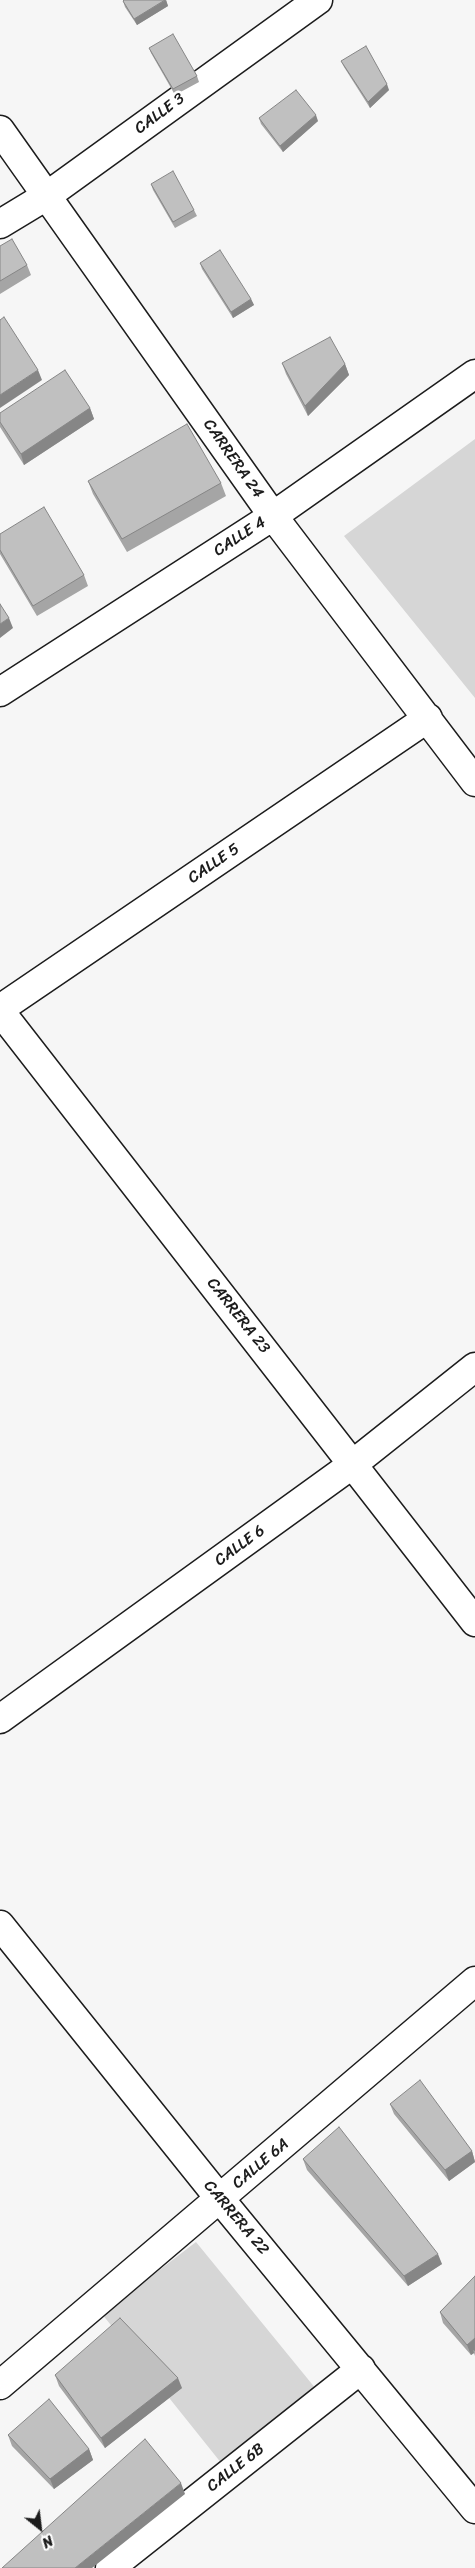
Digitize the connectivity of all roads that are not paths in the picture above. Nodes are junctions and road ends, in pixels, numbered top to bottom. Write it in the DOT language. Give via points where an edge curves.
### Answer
graph roads {
  1 [pos="318,0"];
  2 [pos="0,130"];
  3 [pos="48,195"];
  4 [pos="0,224"];
  5 [pos="475,374"];
  6 [pos="273,516"];
  7 [pos="0,692"];
  8 [pos="428,718"];
  9 [pos="475,782"];
  10 [pos="0,1010"];
  11 [pos="475,1367"];
  12 [pos="353,1464"];
  13 [pos="475,1622"];
  14 [pos="0,1719"];
  15 [pos="0,1925"];
  16 [pos="475,1981"];
  17 [pos="220,2199"];
  18 [pos="362,2369"];
  19 [pos="0,2386"];
  20 [pos="475,2508"];
  21 [pos="110,2568"];
  1 -- 3 [label="street, CALLE 3"];
  2 -- 3 [label="street, CARRERA 24"];
  3 -- 4 [label="street, CALLE 3"];
  3 -- 6 [label="street, CARRERA 24"];
  5 -- 6 [label="street, CALLE 4"];
  6 -- 7 [label="street, CALLE 4"];
  6 -- 8 [label="street, CARRERA 24"];
  8 -- 9 [label="street, CARRERA 24"];
  8 -- 10 [label="street, CALLE 5"];
  10 -- 12 [label="street, CARRERA 23"];
  11 -- 12 [label="street, CALLE 6"];
  12 -- 13 [label="street, CARRERA 23"];
  12 -- 14 [label="street, CALLE 6"];
  15 -- 17 [label="street, CARRERA 22"];
  16 -- 17 [label="street, CALLE 6A"];
  17 -- 18 [label="street, CARRERA 22"];
  17 -- 19 [label="street, CALLE 6A"];
  18 -- 20 [label="street, CARRERA 22"];
  18 -- 21 [label="street, CALLE 6B"];
}
